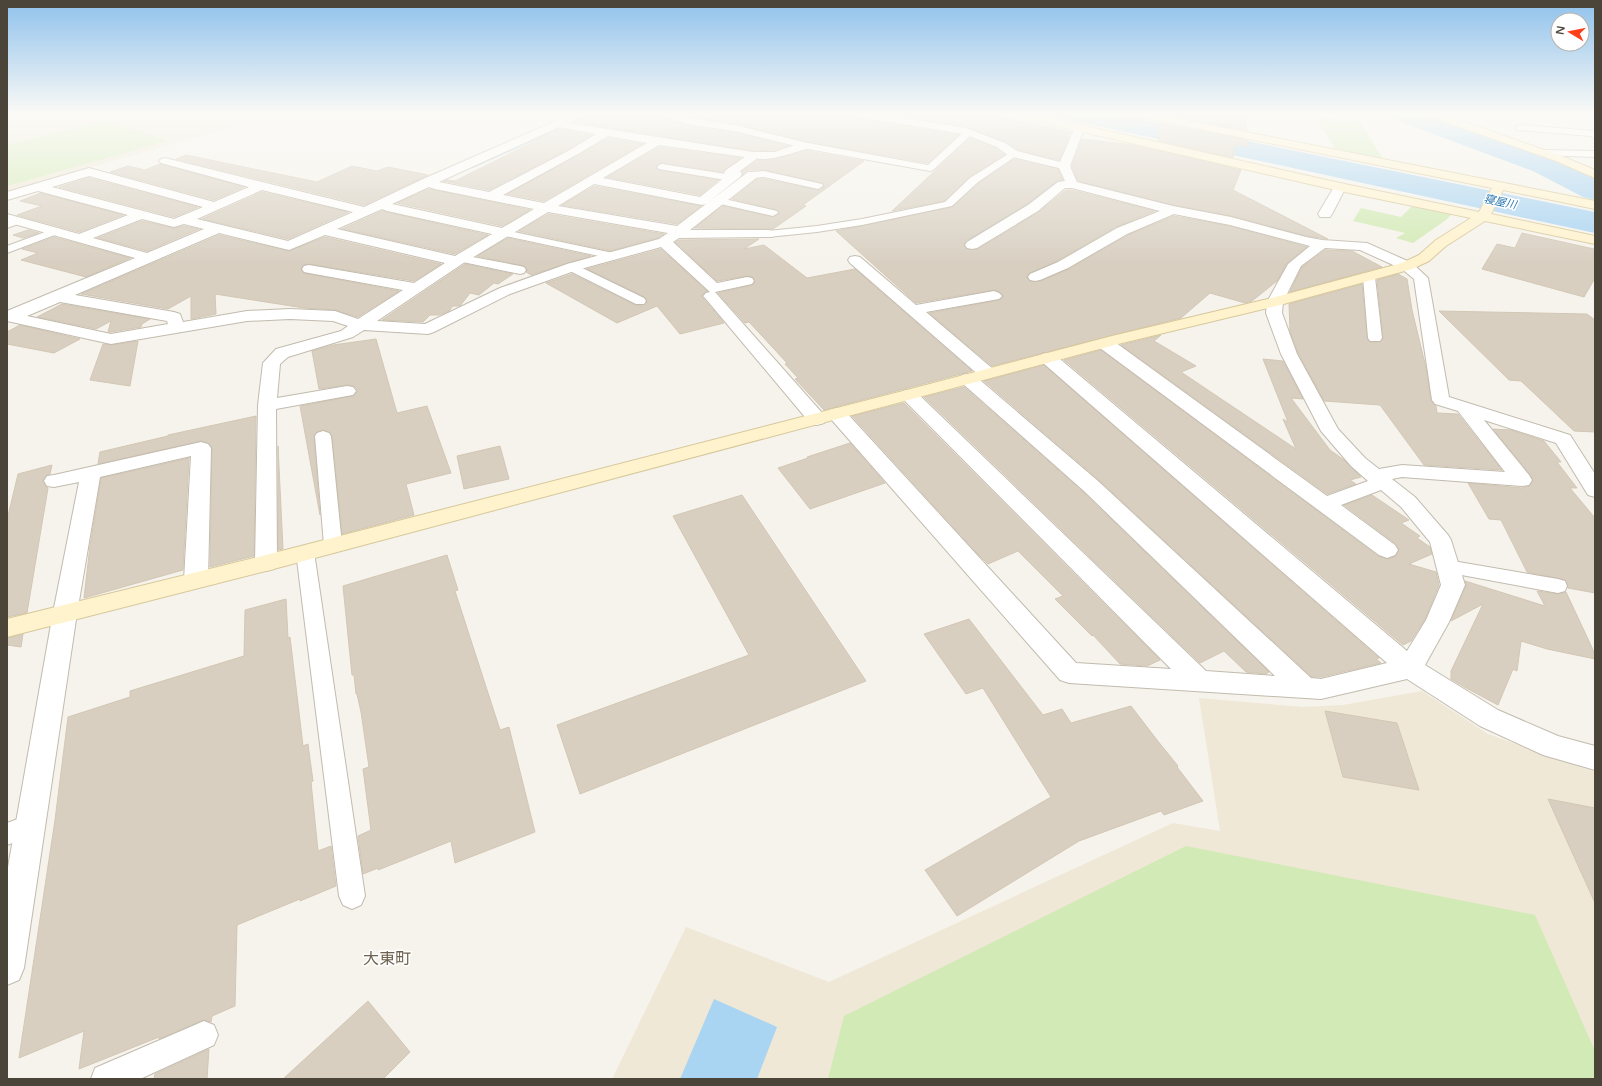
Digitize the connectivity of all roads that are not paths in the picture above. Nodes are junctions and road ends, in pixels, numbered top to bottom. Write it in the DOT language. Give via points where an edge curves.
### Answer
graph roads {
  1 [pos="175,164"];
  2 [pos="474,164"];
  3 [pos="552,164"];
  4 [pos="619,164"];
  5 [pos="743,164"];
  6 [pos="906,164"];
  7 [pos="935,164"];
  8 [pos="998,164"];
  9 [pos="1054,164"];
  10 [pos="1235,164"];
  11 [pos="1391,164"];
  12 [pos="1570,164"];
  13 [pos="1064,166"];
  14 [pos="662,167"];
  15 [pos="1595,174"];
  16 [pos="592,180"];
  17 [pos="738,180"];
  18 [pos="431,184"];
  19 [pos="1072,184"];
  20 [pos="261,186"];
  21 [pos="818,186"];
  22 [pos="1499,186"];
  23 [pos="38,187"];
  24 [pos="1340,187"];
  25 [pos="7,196"];
  26 [pos="492,196"];
  27 [pos="720,201"];
  28 [pos="1590,204"];
  29 [pos="214,206"];
  30 [pos="387,207"];
  31 [pos="547,208"];
  32 [pos="1173,210"];
  33 [pos="364,211"];
  34 [pos="773,213"];
  35 [pos="1325,214"];
  36 [pos="1485,214"];
  37 [pos="140,215"];
  38 [pos="184,220"];
  39 [pos="10,221"];
  40 [pos="216,229"];
  41 [pos="56,231"];
  42 [pos="328,231"];
  43 [pos="505,233"];
  44 [pos="768,234"];
  45 [pos="673,236"];
  46 [pos="81,238"];
  47 [pos="1595,240"];
  48 [pos="1322,244"];
  49 [pos="972,245"];
  50 [pos="7,250"];
  51 [pos="613,256"];
  52 [pos="149,258"];
  53 [pos="459,260"];
  54 [pos="855,260"];
  55 [pos="1407,266"];
  56 [pos="572,267"];
  57 [pos="309,269"];
  58 [pos="520,270"];
  59 [pos="1035,277"];
  60 [pos="1369,277"];
  61 [pos="748,281"];
  62 [pos="417,288"];
  63 [pos="711,296"];
  64 [pos="994,296"];
  65 [pos="60,297"];
  66 [pos="640,301"];
  67 [pos="1275,302"];
  68 [pos="912,310"];
  69 [pos="9,317"];
  70 [pos="359,325"];
  71 [pos="177,328"];
  72 [pos="1375,338"];
  73 [pos="1106,344"];
  74 [pos="1048,358"];
  75 [pos="978,376"];
  76 [pos="347,391"];
  77 [pos="909,395"];
  78 [pos="267,405"];
  79 [pos="1464,407"];
  80 [pos="827,416"];
  81 [pos="323,436"];
  82 [pos="91,472"];
  83 [pos="1379,479"];
  84 [pos="54,481"];
  85 [pos="1595,490"];
  86 [pos="1324,504"];
  87 [pos="333,545"];
  88 [pos="1387,550"];
  89 [pos="305,552"];
  90 [pos="266,563"];
  91 [pos="1447,566"];
  92 [pos="196,580"];
  93 [pos="1558,586"];
  94 [pos="65,613"];
  95 [pos="7,628"];
  96 [pos="1410,668"];
  97 [pos="1199,681"];
  98 [pos="1305,688"];
  99 [pos="1595,758"];
  100 [pos="19,829"];
  101 [pos="352,896"];
  102 [pos="7,968"];
  103 [pos="204,1035"];
  104 [pos="106,1079"];
  1 -- 20 [label="street"];
  2 -- 18 [label="street"];
  3 -- 26 [label="street"];
  4 -- 16 [label="street"];
  5 -- 17 [label="street" via="730,173 736,174"];
  6 -- 7 [label="lane" via="930,168"];
  8 -- 44 [label="lane" via="974,180 948,204 847,224"];
  9 -- 13 [label="street"];
  10 -- 24 [label="street"];
  11 -- 22 [label="street"];
  12 -- 15 [label="street"];
  13 -- 19 [label="street"];
  14 -- 17 [label="lane"];
  16 -- 17 [label="street" via="702,201"];
  16 -- 31 [label="street"];
  17 -- 21 [label="lane" via="764,174"];
  17 -- 27 [label="street"];
  18 -- 26 [label="street"];
  18 -- 30 [label="street"];
  18 -- 33 [label="street"];
  19 -- 32 [label="street"];
  19 -- 49 [label="street" via="1062,185 1033,208"];
  20 -- 29 [label="street"];
  20 -- 33 [label="street"];
  22 -- 28 [label="street"];
  22 -- 36 [label="street"];
  23 -- 25 [label="street"];
  23 -- 29 [label="street" via="89,172"];
  23 -- 37 [label="street"];
  24 -- 35 [label="street"];
  24 -- 36 [label="street"];
  26 -- 31 [label="street"];
  27 -- 34 [label="lane"];
  27 -- 45 [label="street"];
  29 -- 38 [label="street"];
  30 -- 42 [label="street"];
  30 -- 43 [label="street"];
  31 -- 43 [label="street"];
  31 -- 45 [label="street"];
  32 -- 48 [label="street" via="1231,221"];
  32 -- 59 [label="street" via="1122,231 1063,265"];
  33 -- 42 [label="street"];
  36 -- 47 [label="street"];
  36 -- 55 [label="street" via="1441,243 1424,258"];
  37 -- 38 [label="street" via="174,223"];
  37 -- 46 [label="street"];
  38 -- 40 [label="street"];
  39 -- 41 [label="street"];
  40 -- 42 [label="street" via="289,246"];
  40 -- 52 [label="street"];
  41 -- 46 [label="street"];
  41 -- 50 [label="lane"];
  42 -- 53 [label="street"];
  43 -- 51 [label="lane"];
  43 -- 53 [label="street"];
  44 -- 45 [label="street"];
  45 -- 51 [label="street"];
  45 -- 61 [label="street" via="714,288"];
  46 -- 52 [label="street"];
  48 -- 55 [label="street" via="1362,246"];
  48 -- 67 [label="street" via="1295,264"];
  51 -- 56 [label="street"];
  52 -- 65 [label="street"];
  53 -- 58 [label="lane"];
  53 -- 62 [label="street"];
  54 -- 68 [label="street"];
  55 -- 60 [label="street"];
  55 -- 79 [label="street" via="1421,278 1441,400"];
  56 -- 66 [label="lane"];
  56 -- 70 [label="street" via="505,291 428,329"];
  57 -- 62 [label="street"];
  60 -- 67 [label="street"];
  60 -- 72 [label="lane"];
  62 -- 70 [label="street"];
  63 -- 80 [label="street"];
  64 -- 68 [label="street"];
  65 -- 69 [label="street"];
  65 -- 71 [label="street" via="174,317"];
  67 -- 73 [label="street"];
  67 -- 83 [label="street" via="1274,313 1289,354 1330,431 1358,462"];
  68 -- 75 [label="street"];
  69 -- 71 [label="street" via="111,339"];
  70 -- 71 [label="street" via="334,316 290,314 247,316"];
  70 -- 78 [label="street" via="347,334 282,353 272,363"];
  73 -- 74 [label="street"];
  73 -- 86 [label="street"];
  74 -- 75 [label="street"];
  74 -- 96 [label="street"];
  75 -- 77 [label="street"];
  75 -- 98 [label="street"];
  76 -- 78 [label="street"];
  77 -- 80 [label="street"];
  77 -- 97 [label="street"];
  78 -- 90 [label="street"];
  79 -- 83 [label="street" via="1522,480 1402,471"];
  79 -- 85 [label="street" via="1563,439"];
  80 -- 87 [label="street"];
  80 -- 97 [label="street" via="1069,673"];
  81 -- 87 [label="lane"];
  82 -- 84 [label="street"];
  82 -- 92 [label="street" via="201,448"];
  82 -- 94 [label="street"];
  83 -- 86 [label="street"];
  83 -- 91 [label="street" via="1408,502 1440,540"];
  86 -- 88 [label="street"];
  87 -- 89 [label="street"];
  89 -- 90 [label="street"];
  89 -- 101 [label="lane"];
  90 -- 92 [label="street"];
  91 -- 93 [label="lane"];
  91 -- 96 [label="street" via="1452,585 1437,622"];
  92 -- 94 [label="street"];
  94 -- 95 [label="street"];
  94 -- 100 [label="street"];
  96 -- 98 [label="street" via="1321,689"];
  96 -- 99 [label="street" via="1489,718 1553,747"];
  97 -- 98 [label="street"];
  100 -- 102 [label="street"];
  103 -- 104 [label="lane"];
}
